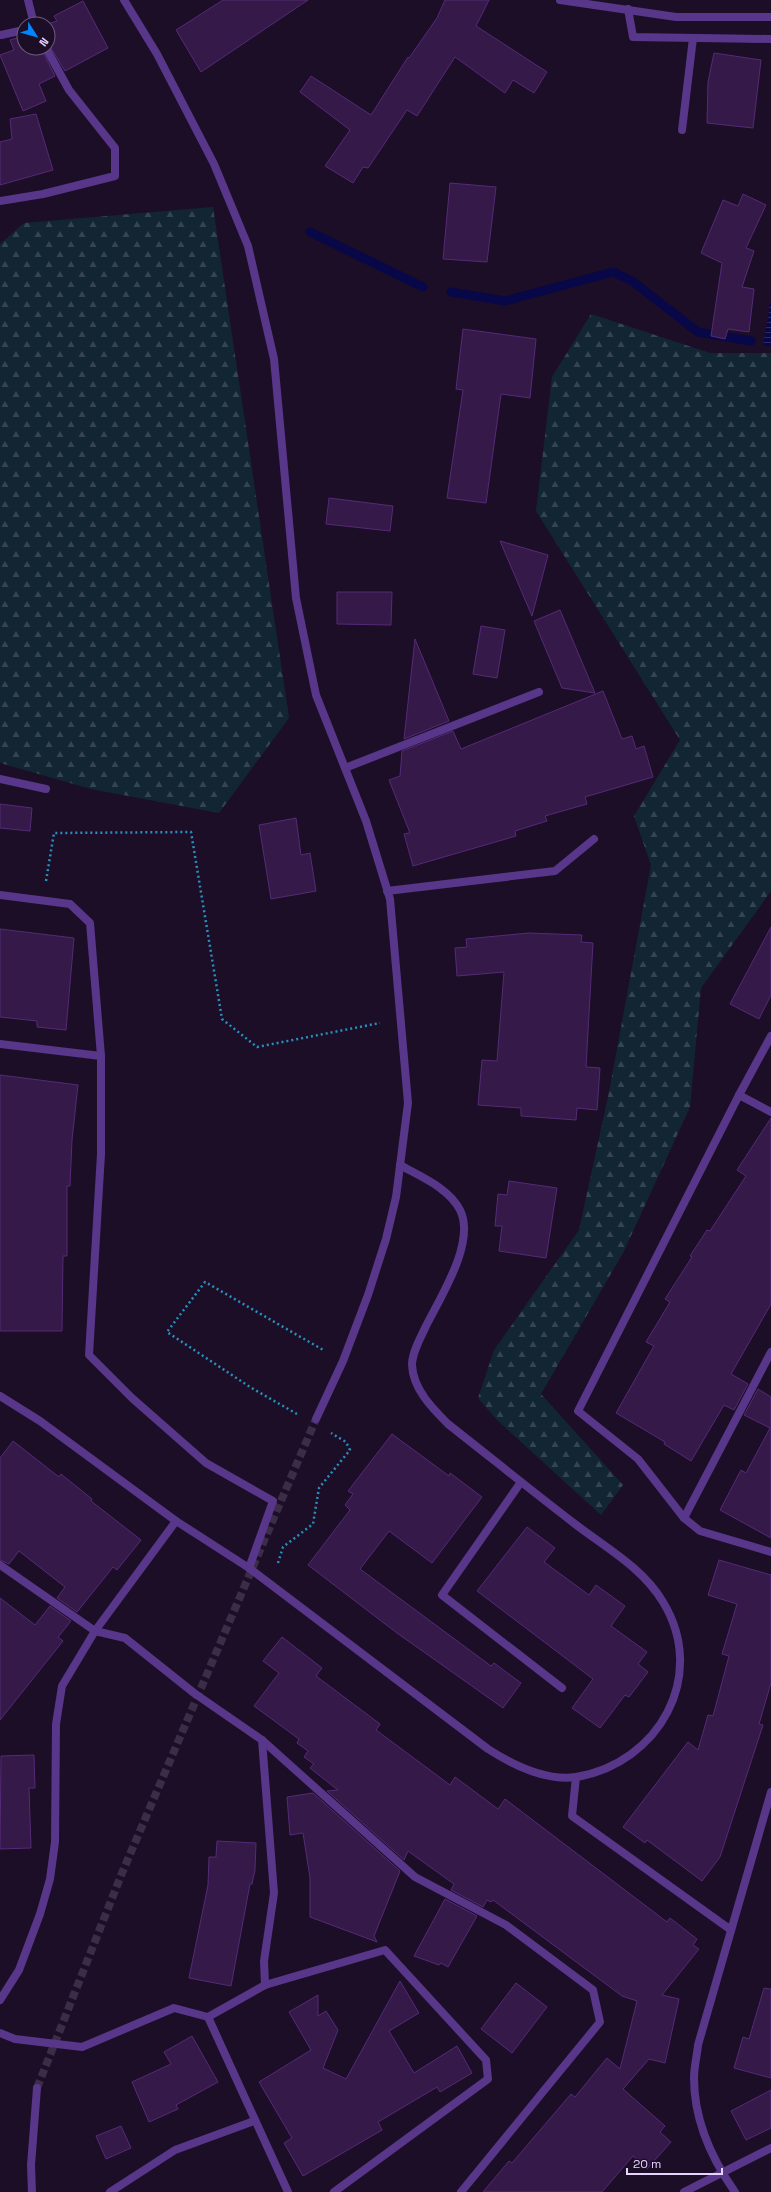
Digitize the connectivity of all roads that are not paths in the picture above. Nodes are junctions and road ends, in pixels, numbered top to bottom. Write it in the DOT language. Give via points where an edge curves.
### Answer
graph roads {
  1 [pos="28,0"];
  2 [pos="124,0"];
  3 [pos="560,0"];
  4 [pos="628,9"];
  5 [pos="32,16"];
  6 [pos="771,16"];
  7 [pos="16,32"];
  8 [pos="1,35"];
  9 [pos="693,38"];
  10 [pos="771,39"];
  11 [pos="50,56"];
  12 [pos="682,130"];
  13 [pos="0,201"];
  14 [pos="539,692"];
  15 [pos="344,768"];
  16 [pos="0,779"];
  17 [pos="46,789"];
  18 [pos="594,839"];
  19 [pos="387,890"];
  20 [pos="0,895"];
  21 [pos="771,1036"];
  22 [pos="0,1044"];
  23 [pos="101,1056"];
  24 [pos="739,1095"];
  25 [pos="771,1112"];
  26 [pos="400,1166"];
  27 [pos="771,1352"];
  28 [pos="0,1396"];
  29 [pos="316,1419"];
  30 [pos="521,1482"];
  31 [pos="684,1518"];
  32 [pos="176,1521"];
  33 [pos="771,1552"];
  34 [pos="0,1565"];
  35 [pos="249,1568"];
  36 [pos="95,1631"];
  37 [pos="562,1688"];
  38 [pos="262,1740"];
  39 [pos="576,1777"];
  40 [pos="771,1792"];
  41 [pos="731,1930"];
  42 [pos="265,1985"];
  43 [pos="0,2000"];
  44 [pos="208,2017"];
  45 [pos="0,2033"];
  46 [pos="37,2088"];
  47 [pos="254,2121"];
  48 [pos="771,2148"];
  49 [pos="722,2173"];
  50 [pos="32,2192"];
  51 [pos="110,2192"];
  52 [pos="288,2192"];
  53 [pos="334,2192"];
  54 [pos="461,2192"];
  55 [pos="684,2192"];
  56 [pos="734,2192"];
  1 -- 5 [label="street"];
  2 -- 15 [label="street" via="157,54 214,164 248,246 274,359 296,598 316,695"];
  3 -- 4 [label="street"];
  4 -- 6 [label="street" via="676,17"];
  4 -- 9 [label="street" via="633,37"];
  7 -- 8 [label="street"];
  9 -- 10 [label="street"];
  9 -- 12 [label="street"];
  11 -- 13 [label="street" via="69,90 116,148 115,176 43,194"];
  14 -- 15 [label="street"];
  15 -- 19 [label="street" via="366,821"];
  16 -- 17 [label="street"];
  18 -- 19 [label="street" via="555,870"];
  19 -- 26 [label="street" via="402,1019 408,1103"];
  20 -- 23 [label="street" via="70,904 90,923"];
  21 -- 24 [label="street"];
  22 -- 23 [label="street"];
  23 -- 35 [label="street" via="101,1154 90,1355 132,1398 206,1463 273,1501"];
  24 -- 25 [label="street"];
  24 -- 31 [label="street" via="578,1411 638,1459"];
  26 -- 29 [label="street" via="386,1238 368,1295 343,1361"];
  26 -- 30 [label="street" via="442,1189 459,1209 465,1222 465,1238 461,1250 418,1343 412,1365 416,1382 427,1404 448,1424"];
  27 -- 31 [label="street"];
  28 -- 32 [label="street" via="40,1421"];
  30 -- 37 [label="street" via="442,1595"];
  30 -- 39 [label="street" via="652,1585 676,1626 679,1672 676,1692 657,1730 640,1749 621,1761"];
  31 -- 33 [label="street" via="700,1531"];
  32 -- 35 [label="street"];
  32 -- 36 [label="street"];
  34 -- 36 [label="street"];
  35 -- 39 [label="street" via="488,1749 510,1763 529,1770 555,1776"];
  36 -- 38 [label="street" via="126,1638 194,1693"];
  36 -- 43 [label="street" via="62,1686 56,1724 55,1842 50,1879 19,1970"];
  38 -- 42 [label="street" via="274,1893 264,1961"];
  38 -- 54 [label="street" via="415,1876 506,1925 593,1990 600,2022"];
  39 -- 41 [label="street" via="572,1816"];
  40 -- 41 [label="street"];
  41 -- 49 [label="street" via="698,2045 694,2078 696,2108 704,2139"];
  42 -- 44 [label="street"];
  42 -- 53 [label="street" via="385,1950 486,2060 488,2079"];
  44 -- 45 [label="street" via="174,2008 82,2047 15,2039"];
  44 -- 47 [label="street"];
  46 -- 50 [label="street" via="31,2165"];
  47 -- 51 [label="street" via="175,2150"];
  47 -- 52 [label="street"];
  48 -- 49 [label="street"];
  49 -- 55 [label="street"];
  49 -- 56 [label="street"];
}
